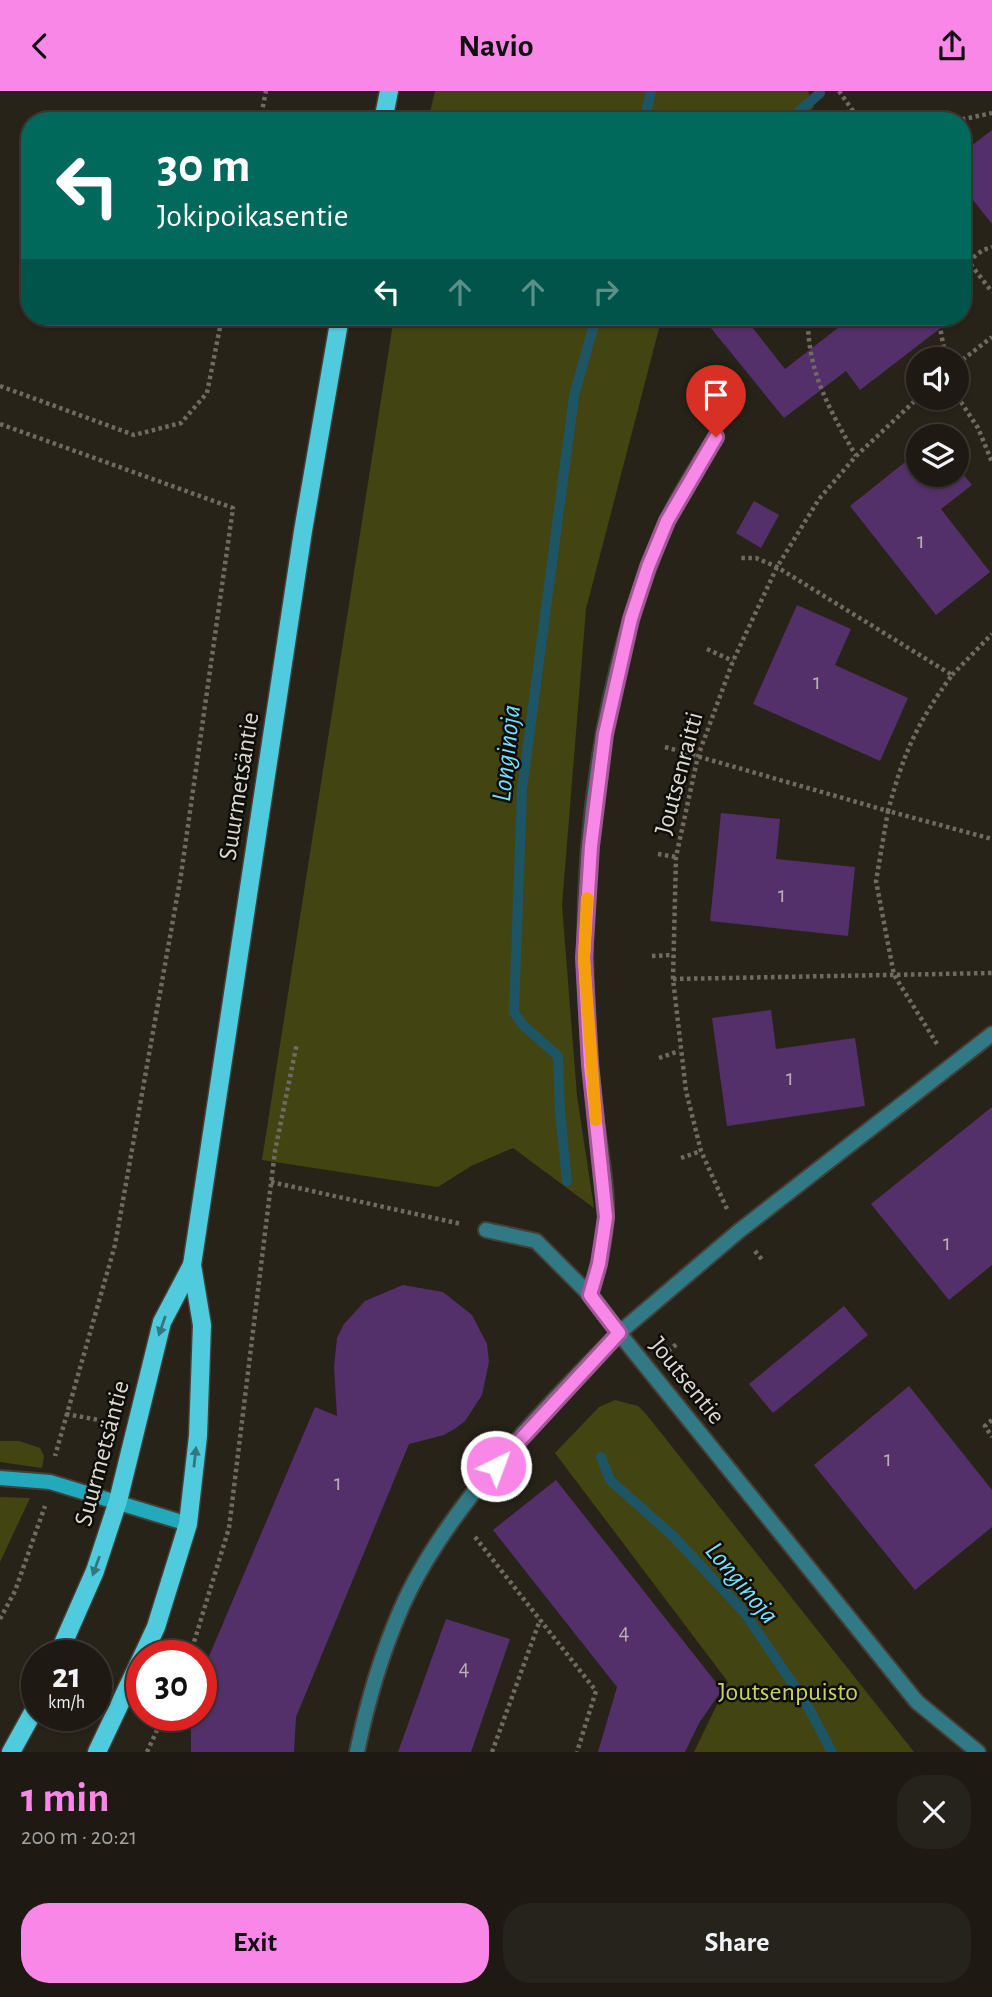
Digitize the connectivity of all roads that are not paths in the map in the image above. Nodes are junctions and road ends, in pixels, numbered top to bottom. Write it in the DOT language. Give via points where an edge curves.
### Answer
graph roads {
  1 [pos="389,91"];
  2 [pos="385,112"];
  3 [pos="338,326"];
  4 [pos="716,437"];
  5 [pos="992,1034"];
  6 [pos="486,1230"];
  7 [pos="192,1265"];
  8 [pos="590,1295"];
  9 [pos="619,1333"];
  10 [pos="0,1478"];
  11 [pos="118,1501"];
  12 [pos="188,1524"];
  13 [pos="65,1640"];
  14 [pos="150,1640"];
  15 [pos="126,1690"];
  16 [pos="23,1731"];
  17 [pos="11,1752"];
  18 [pos="97,1752"];
  19 [pos="357,1752"];
  20 [pos="978,1752"];
  1 -- 2 [label="main road"];
  3 -- 7 [label="main road, Suurmetsäntie"];
  4 -- 8 [label="street" via="667,521 648,567 605,734 584,958 606,1217"];
  5 -- 9 [label="street, Joutsentie" via="739,1231"];
  6 -- 8 [label="street" via="536,1241"];
  7 -- 11 [label="main road, Suurmetsäntie, one-way" via="162,1322"];
  12 -- 7 [label="main road, Suurmetsäntie, one-way" via="198,1436 202,1325"];
  8 -- 9 [label="street"];
  9 -- 19 [label="street" via="496,1466 440,1541 393,1629 376,1673"];
  9 -- 20 [label="street, Joutsentie" via="917,1702"];
  10 -- 11 [label="street" via="50,1482"];
  11 -- 12 [label="street"];
  11 -- 13 [label="main road, Suurmetsäntie, one-way" via="95,1571"];
  12 -- 14 [label="main road, Suurmetsäntie"];
  15 -- 18 [label="main road, Suurmetsäntie"];
  16 -- 17 [label="main road"];
}
